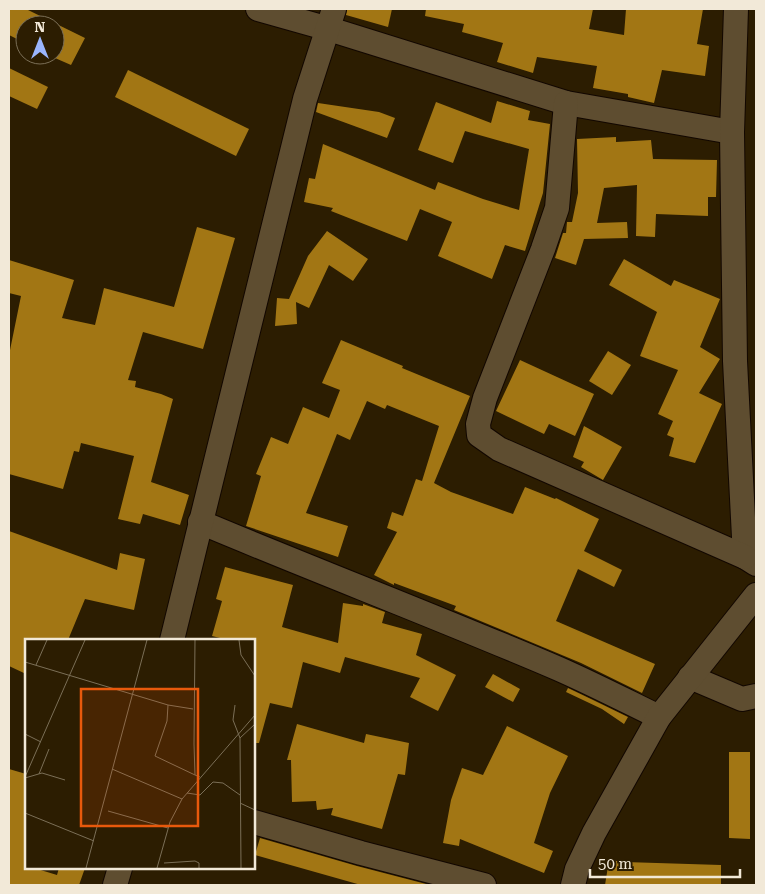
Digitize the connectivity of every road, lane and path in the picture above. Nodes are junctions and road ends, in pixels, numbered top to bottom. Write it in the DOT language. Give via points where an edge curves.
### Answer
graph roads {
  1 [pos="258,9"];
  2 [pos="736,9"];
  3 [pos="331,19"];
  4 [pos="566,103"];
  5 [pos="732,132"];
  6 [pos="200,522"];
  7 [pos="751,561"];
  8 [pos="756,595"];
  9 [pos="172,639"];
  10 [pos="690,677"];
  11 [pos="756,696"];
  12 [pos="658,717"];
  13 [pos="255,822"];
  14 [pos="120,869"];
  15 [pos="114,885"];
  16 [pos="484,885"];
  17 [pos="573,885"];
  1 -- 3 [label="street"];
  2 -- 5 [label="street"];
  3 -- 4 [label="street"];
  3 -- 6 [label="street" via="305,100"];
  4 -- 5 [label="street"];
  4 -- 7 [label="street" via="557,208 485,398 478,424 479,435 499,449"];
  5 -- 7 [label="street" via="735,361"];
  6 -- 9 [label="street"];
  6 -- 12 [label="street" via="561,670"];
  8 -- 10 [label="street"];
  10 -- 11 [label="street" via="742,699"];
  10 -- 12 [label="street"];
  12 -- 17 [label="street" via="594,834"];
  13 -- 16 [label="street"];
  14 -- 15 [label="street"];
}
